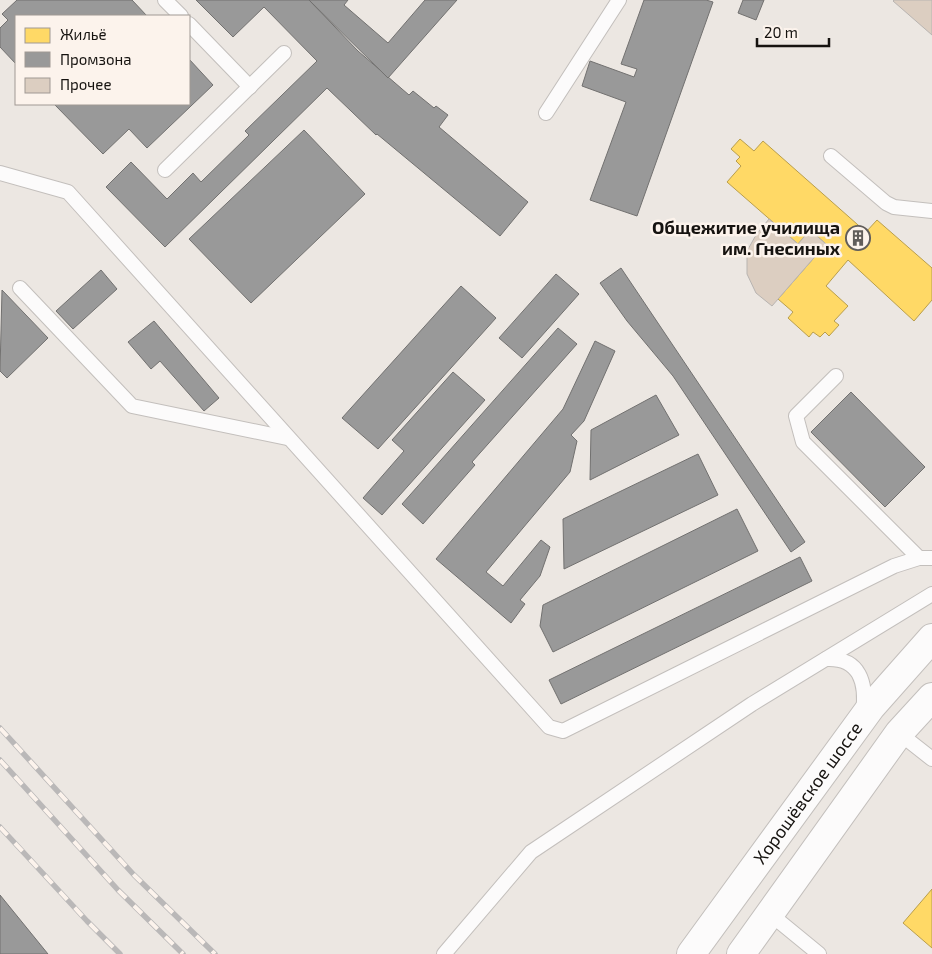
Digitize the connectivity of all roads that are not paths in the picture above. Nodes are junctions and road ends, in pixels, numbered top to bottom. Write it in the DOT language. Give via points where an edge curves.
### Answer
graph roads {
  1 [pos="165,0"];
  2 [pos="619,0"];
  3 [pos="180,15"];
  4 [pos="190,25"];
  5 [pos="284,53"];
  6 [pos="250,87"];
  7 [pos="546,113"];
  8 [pos="831,156"];
  9 [pos="165,170"];
  10 [pos="0,173"];
  11 [pos="932,211"];
  12 [pos="20,288"];
  13 [pos="836,376"];
  14 [pos="287,438"];
  15 [pos="925,558"];
  16 [pos="932,594"];
  17 [pos="932,638"];
  18 [pos="826,659"];
  19 [pos="932,697"];
  20 [pos="862,720"];
  21 [pos="899,733"];
  22 [pos="932,759"];
  23 [pos="770,913"];
  24 [pos="444,954"];
  25 [pos="691,954"];
  26 [pos="741,954"];
  27 [pos="819,954"];
  1 -- 3 [label="lane"];
  2 -- 7 [label="lane"];
  4 -- 6 [label="lane"];
  5 -- 6 [label="lane"];
  6 -- 9 [label="lane"];
  8 -- 11 [label="lane" via="886,203 894,207"];
  10 -- 14 [label="lane" via="68,192"];
  12 -- 14 [label="lane" via="132,406"];
  13 -- 15 [label="lane" via="796,416 802,442"];
  14 -- 15 [label="lane" via="549,727 564,731 894,566"];
  16 -- 18 [label="lane"];
  17 -- 20 [label="main road, Хорошёвское шоссе"];
  18 -- 20 [label="lane" via="840,658 859,673 865,700"];
  18 -- 24 [label="lane" via="752,704 531,852"];
  19 -- 21 [label="main road"];
  20 -- 25 [label="main road, Хорошёвское шоссе"];
  21 -- 22 [label="lane"];
  21 -- 23 [label="main road"];
  23 -- 26 [label="main road"];
  23 -- 27 [label="lane"];
}
